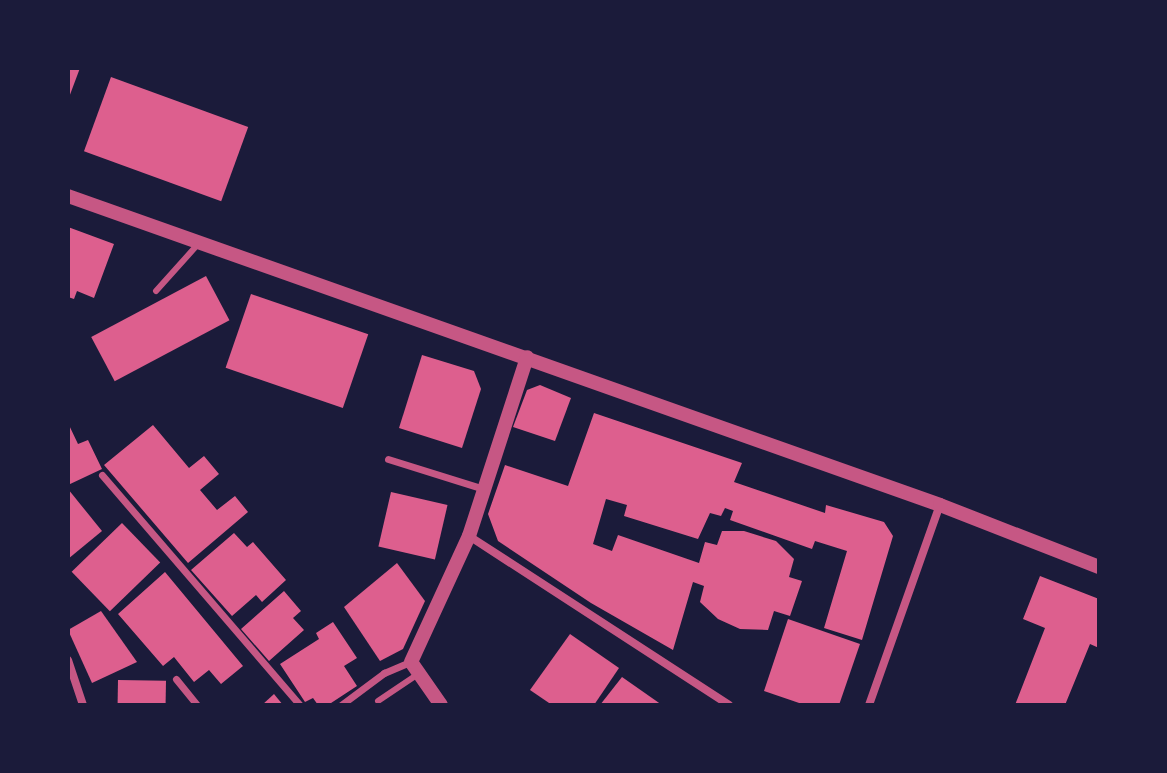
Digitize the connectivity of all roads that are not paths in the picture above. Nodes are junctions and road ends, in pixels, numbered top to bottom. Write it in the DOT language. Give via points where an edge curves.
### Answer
graph roads {
  1 [pos="68,196"];
  2 [pos="201,241"];
  3 [pos="156,291"];
  4 [pos="527,357"];
  5 [pos="388,459"];
  6 [pos="102,475"];
  7 [pos="484,489"];
  8 [pos="940,505"];
  9 [pos="469,536"];
  10 [pos="1099,567"];
  11 [pos="68,660"];
  12 [pos="415,667"];
  13 [pos="176,679"];
  14 [pos="378,701"];
  15 [pos="83,705"];
  16 [pos="197,705"];
  17 [pos="300,705"];
  18 [pos="341,705"];
  19 [pos="441,705"];
  20 [pos="729,705"];
  21 [pos="869,705"];
  1 -- 2 [label="street"];
  2 -- 3 [label="lane"];
  2 -- 4 [label="street"];
  4 -- 7 [label="street"];
  4 -- 8 [label="street"];
  5 -- 7 [label="street"];
  6 -- 17 [label="street"];
  7 -- 9 [label="street"];
  8 -- 10 [label="street"];
  8 -- 21 [label="street"];
  9 -- 12 [label="street"];
  9 -- 20 [label="street"];
  11 -- 15 [label="street"];
  12 -- 14 [label="lane"];
  12 -- 18 [label="street" via="384,673"];
  12 -- 19 [label="street"];
  13 -- 16 [label="street"];
}
